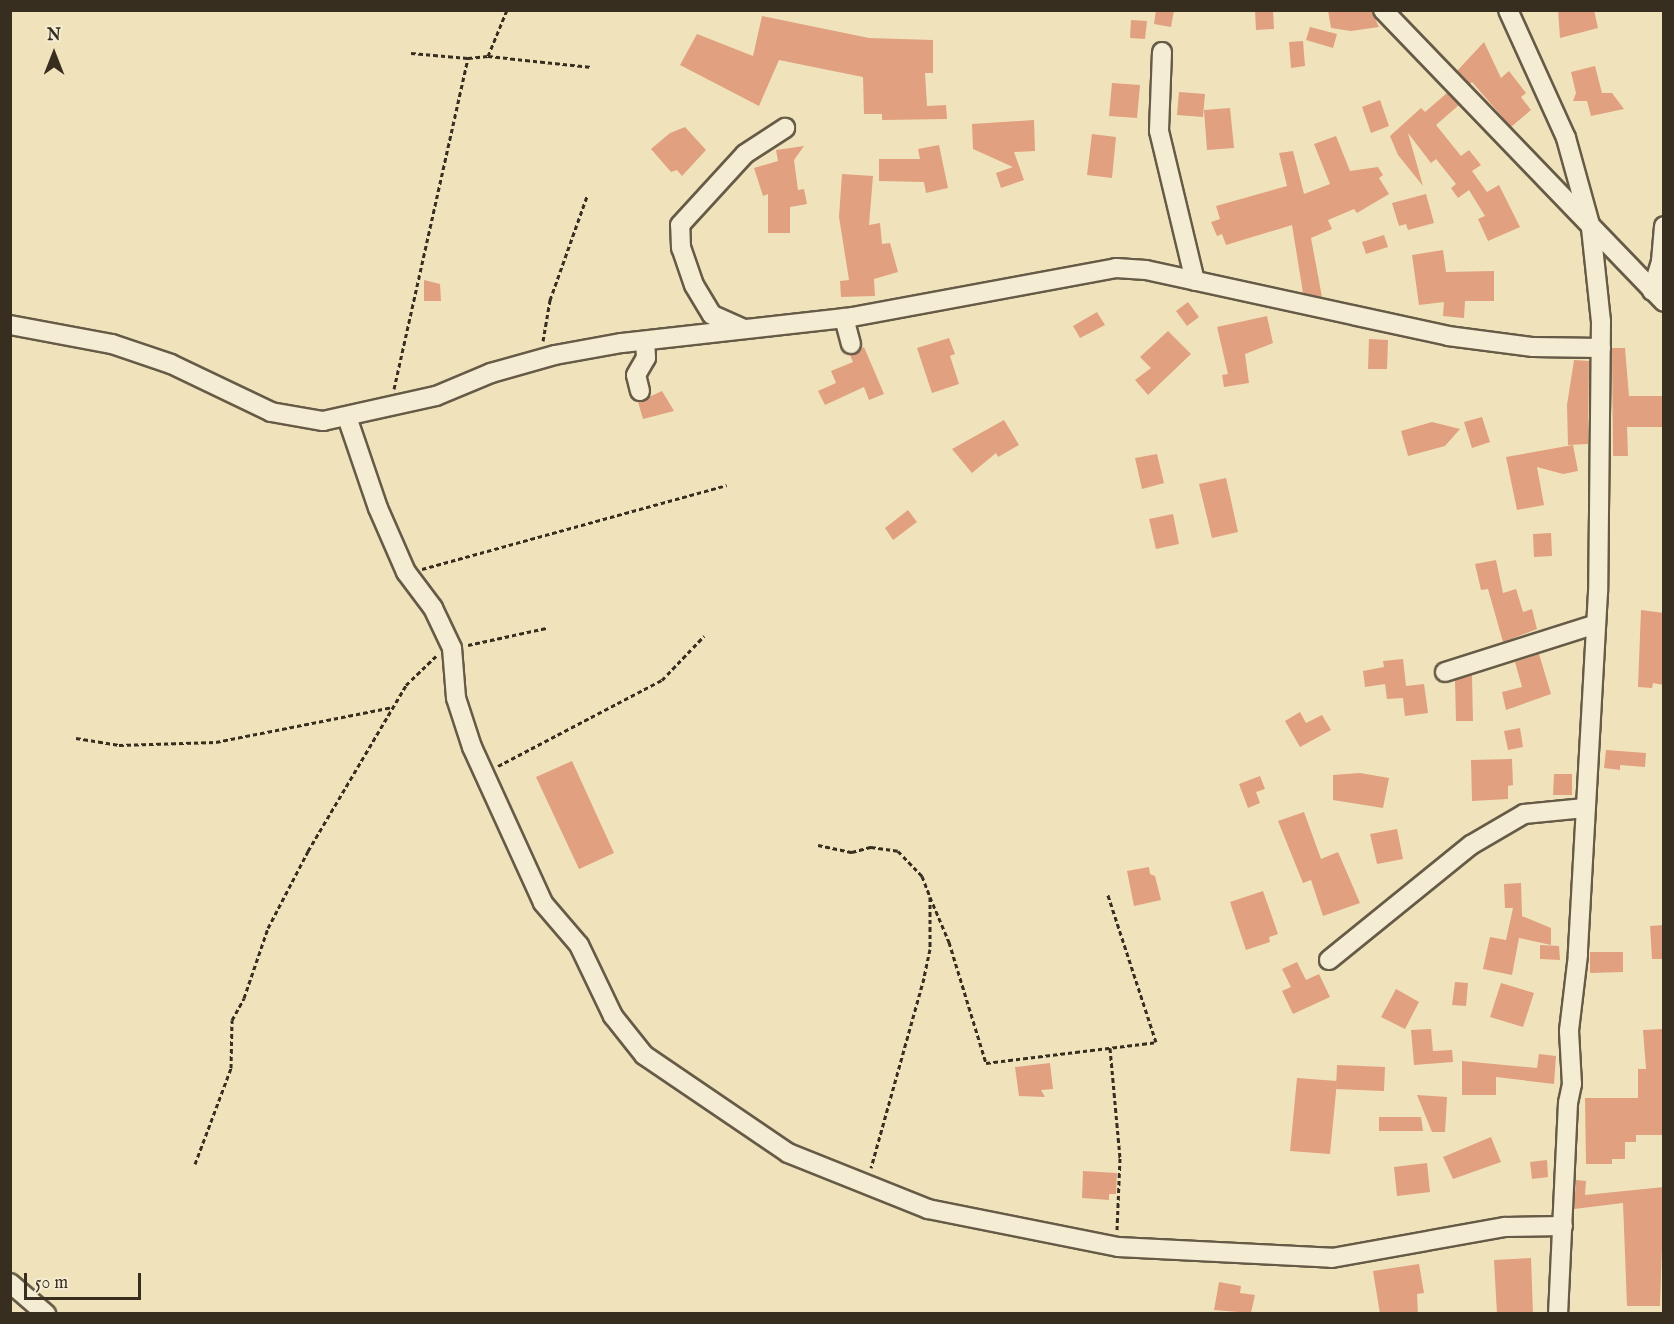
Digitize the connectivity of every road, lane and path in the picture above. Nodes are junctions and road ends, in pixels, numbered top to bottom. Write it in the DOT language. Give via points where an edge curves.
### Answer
graph roads {
  1 [pos="507,10"];
  2 [pos="1383,10"];
  3 [pos="1508,10"];
  4 [pos="411,52"];
  5 [pos="1162,52"];
  6 [pos="488,56"];
  7 [pos="468,58"];
  8 [pos="591,67"];
  9 [pos="785,128"];
  10 [pos="587,196"];
  11 [pos="1664,226"];
  12 [pos="1591,228"];
  13 [pos="1195,281"];
  14 [pos="1658,297"];
  15 [pos="844,318"];
  16 [pos="10,325"];
  17 [pos="745,329"];
  18 [pos="645,341"];
  19 [pos="851,344"];
  20 [pos="1601,348"];
  21 [pos="555,355"];
  22 [pos="640,391"];
  23 [pos="390,409"];
  24 [pos="347,417"];
  25 [pos="727,485"];
  26 [pos="406,572"];
  27 [pos="1596,624"];
  28 [pos="546,628"];
  29 [pos="704,636"];
  30 [pos="452,648"];
  31 [pos="1445,672"];
  32 [pos="392,707"];
  33 [pos="76,738"];
  34 [pos="483,773"];
  35 [pos="1585,808"];
  36 [pos="818,845"];
  37 [pos="1108,895"];
  38 [pos="930,897"];
  39 [pos="1329,960"];
  40 [pos="1110,1048"];
  41 [pos="195,1164"];
  42 [pos="867,1184"];
  43 [pos="1563,1226"];
  44 [pos="1118,1247"];
  45 [pos="10,1283"];
  46 [pos="1558,1307"];
  47 [pos="46,1314"];
  48 [pos="1575,1314"];
  1 -- 6 [label="path"];
  2 -- 12 [label="street"];
  3 -- 12 [label="street" via="1566,138"];
  4 -- 7 [label="path"];
  5 -- 13 [label="street" via="1159,130"];
  6 -- 7 [label="path"];
  6 -- 8 [label="path"];
  7 -- 23 [label="path"];
  9 -- 17 [label="street" via="745,154 680,225 681,248 693,285 712,315"];
  10 -- 21 [label="path" via="550,300 543,344"];
  11 -- 14 [label="street"];
  12 -- 14 [label="street"];
  12 -- 20 [label="street"];
  13 -- 15 [label="street" via="1116,268"];
  13 -- 20 [label="street" via="1448,336 1533,346"];
  15 -- 17 [label="street"];
  15 -- 19 [label="street"];
  16 -- 24 [label="street" via="50,330 151,358 271,412 323,421"];
  17 -- 18 [label="street"];
  18 -- 21 [label="street"];
  18 -- 22 [label="street" via="646,358 636,375"];
  20 -- 27 [label="street"];
  21 -- 23 [label="street" via="490,372 436,396"];
  23 -- 24 [label="street"];
  24 -- 26 [label="street" via="378,508"];
  25 -- 26 [label="path" via="469,559"];
  26 -- 30 [label="street" via="433,608"];
  27 -- 31 [label="street"];
  27 -- 35 [label="street"];
  28 -- 30 [label="path"];
  29 -- 34 [label="path" via="662,680 534,751"];
  30 -- 32 [label="path" via="434,657 406,685"];
  30 -- 34 [label="street" via="456,698"];
  32 -- 33 [label="path" via="216,742 119,745"];
  32 -- 41 [label="path" via="268,928 244,998 232,1020 231,1068"];
  34 -- 42 [label="street" via="543,903 579,945 613,1016 644,1055 788,1153"];
  35 -- 39 [label="street" via="1524,814 1471,845"];
  35 -- 43 [label="street" via="1578,955 1569,1031 1572,1084"];
  36 -- 38 [label="path" via="852,852 871,847 898,850 922,876"];
  37 -- 40 [label="path" via="1156,1042"];
  38 -- 40 [label="path" via="949,942 986,1063"];
  38 -- 42 [label="path" via="930,949 924,978"];
  40 -- 44 [label="path" via="1120,1158 1120,1194 1115,1207"];
  42 -- 44 [label="street" via="928,1209"];
  43 -- 44 [label="street" via="1505,1227 1332,1258"];
  43 -- 46 [label="street"];
  45 -- 47 [label="street"];
  46 -- 48 [label="street"];
}
